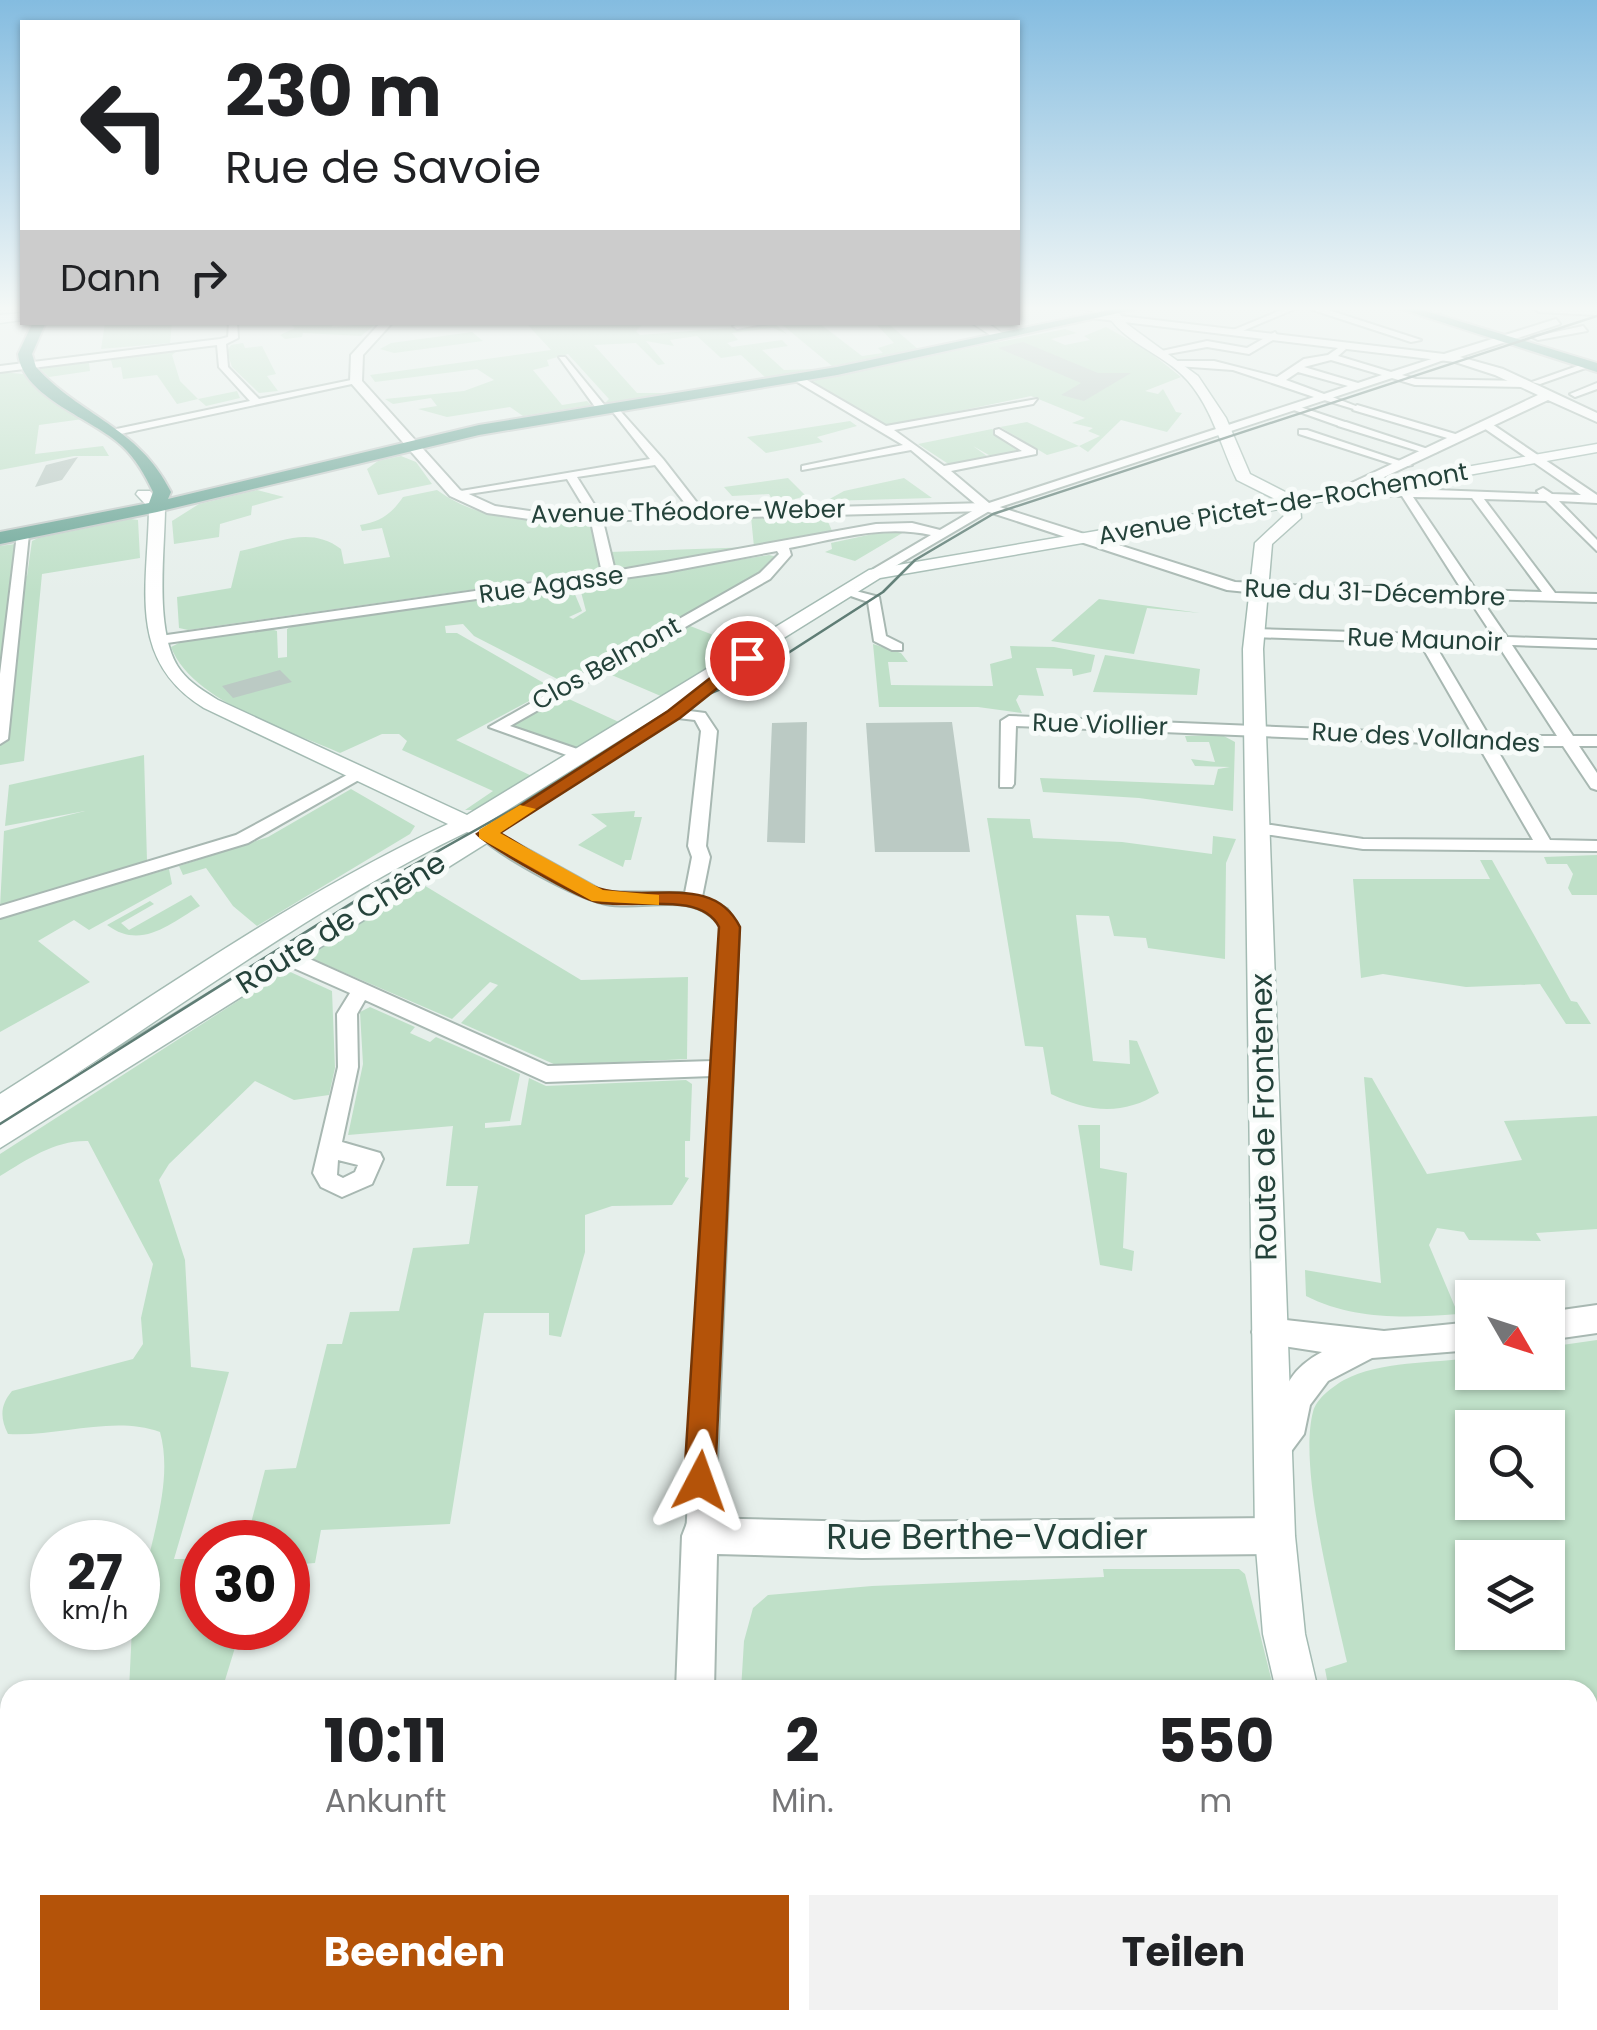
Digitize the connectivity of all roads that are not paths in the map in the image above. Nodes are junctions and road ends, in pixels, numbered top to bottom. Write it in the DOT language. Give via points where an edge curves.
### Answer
graph roads {
  1 [pos="74,404"];
  2 [pos="238,404"];
  3 [pos="377,404"];
  4 [pos="604,404"];
  5 [pos="635,404"];
  6 [pos="841,404"];
  7 [pos="1015,404"];
  8 [pos="1209,404"];
  9 [pos="1307,404"];
  10 [pos="1343,404"];
  11 [pos="1530,404"];
  12 [pos="1561,404"];
  13 [pos="608,408"];
  14 [pos="1294,408"];
  15 [pos="1357,408"];
  16 [pos="1513,412"];
  17 [pos="1342,424"];
  18 [pos="1485,424"];
  19 [pos="1222,427"];
  20 [pos="885,430"];
  21 [pos="999,432"];
  22 [pos="1303,432"];
  23 [pos="110,433"];
  24 [pos="1458,438"];
  25 [pos="417,445"];
  26 [pos="914,446"];
  27 [pos="1432,452"];
  28 [pos="1593,452"];
  29 [pos="1535,458"];
  30 [pos="659,461"];
  31 [pos="1406,464"];
  32 [pos="806,468"];
  33 [pos="1551,469"];
  34 [pos="945,470"];
  35 [pos="570,475"];
  36 [pos="1240,482"];
  37 [pos="1401,487"];
  38 [pos="1340,492"];
  39 [pos="455,493"];
  40 [pos="1475,494"];
  41 [pos="1547,497"];
  42 [pos="1596,499"];
  43 [pos="1291,501"];
  44 [pos="155,503"];
  45 [pos="987,506"];
  46 [pos="1246,509"];
  47 [pos="700,513"];
  48 [pos="596,517"];
  49 [pos="1290,522"];
  50 [pos="23,534"];
  51 [pos="940,534"];
  52 [pos="0,538"];
  53 [pos="1081,538"];
  54 [pos="1264,543"];
  55 [pos="1597,547"];
  56 [pos="783,548"];
  57 [pos="970,558"];
  58 [pos="876,574"];
  59 [pos="609,575"];
  60 [pos="1257,588"];
  61 [pos="854,592"];
  62 [pos="1472,595"];
  63 [pos="1552,596"];
  64 [pos="1597,598"];
  65 [pos="1254,633"];
  66 [pos="1424,639"];
  67 [pos="160,640"];
  68 [pos="1502,642"];
  69 [pos="1597,644"];
  70 [pos="897,647"];
  71 [pos="726,670"];
  72 [pos="674,714"];
  73 [pos="1255,730"];
  74 [pos="0,739"];
  75 [pos="1482,739"];
  76 [pos="1597,741"];
  77 [pos="1569,742"];
  78 [pos="583,756"];
  79 [pos="358,774"];
  80 [pos="1006,784"];
  81 [pos="1597,785"];
  82 [pos="404,796"];
  83 [pos="477,829"];
  84 [pos="1258,834"];
  85 [pos="1597,846"];
  86 [pos="1546,848"];
  87 [pos="410,851"];
  88 [pos="693,899"];
  89 [pos="0,912"];
  90 [pos="287,957"];
  91 [pos="360,993"];
  92 [pos="723,1068"];
  93 [pos="0,1109"];
  94 [pos="0,1136"];
  95 [pos="332,1144"];
  96 [pos="1597,1319"];
  97 [pos="1565,1324"];
  98 [pos="1268,1332"];
  99 [pos="1455,1337"];
  100 [pos="1368,1344"];
  101 [pos="1272,1450"];
  102 [pos="700,1536"];
  103 [pos="1275,1536"];
  104 [pos="696,1680"];
  105 [pos="1295,1680"];
  1 -- 23 [label="main road"];
  2 -- 23 [label="street"];
  3 -- 25 [label="street, Avenue Théodore-Weber"];
  4 -- 13 [label="street"];
  5 -- 13 [label="main road"];
  6 -- 20 [label="street"];
  7 -- 20 [label="street"];
  8 -- 19 [label="main road"];
  9 -- 14 [label="street, Route de Chêne"];
  10 -- 15 [label="street"];
  11 -- 16 [label="street"];
  12 -- 16 [label="street"];
  13 -- 25 [label="main road"];
  13 -- 30 [label="street"];
  14 -- 17 [label="street"];
  14 -- 19 [label="street, Route de Chêne"];
  15 -- 24 [label="street"];
  16 -- 18 [label="street"];
  17 -- 27 [label="street"];
  18 -- 24 [label="street"];
  18 -- 29 [label="street"];
  19 -- 36 [label="main road"];
  19 -- 45 [label="street, Route de Chêne"];
  20 -- 26 [label="street"];
  21 -- 34 [label="street" via="1032,452"];
  22 -- 31 [label="street"];
  23 -- 44 [label="main road"];
  24 -- 27 [label="street"];
  25 -- 39 [label="street, Avenue Théodore-Weber"];
  25 -- 44 [label="main road"];
  26 -- 32 [label="street"];
  26 -- 34 [label="street"];
  27 -- 31 [label="street"];
  28 -- 29 [label="main road, Avenue Pictet-de-Rochemont"];
  29 -- 33 [label="street"];
  29 -- 37 [label="main road, Avenue Pictet-de-Rochemont"];
  30 -- 35 [label="street"];
  30 -- 47 [label="street"];
  31 -- 37 [label="street" via="1397,472"];
  31 -- 38 [label="street"];
  33 -- 41 [label="street" via="1542,485"];
  33 -- 42 [label="street"];
  34 -- 45 [label="street"];
  35 -- 39 [label="street"];
  35 -- 48 [label="street"];
  36 -- 43 [label="main road"];
  36 -- 46 [label="main road"];
  37 -- 38 [label="main road, Avenue Pictet-de-Rochemont"];
  37 -- 40 [label="street"];
  37 -- 62 [label="street"];
  38 -- 43 [label="main road, Avenue Pictet-de-Rochemont"];
  38 -- 49 [label="main road"];
  39 -- 48 [label="street, Avenue Théodore-Weber" via="504,513"];
  40 -- 41 [label="street"];
  40 -- 63 [label="street"];
  41 -- 42 [label="street"];
  41 -- 55 [label="street"];
  43 -- 46 [label="main road, Avenue Pictet-de-Rochemont"];
  43 -- 49 [label="main road" via="1297,512"];
  44 -- 50 [label="main road"];
  44 -- 67 [label="main road"];
  45 -- 47 [label="street, Avenue Théodore-Weber"];
  45 -- 51 [label="street, Route de Chêne"];
  45 -- 53 [label="street, Rue du 31-Décembre"];
  46 -- 53 [label="main road, Avenue Pictet-de-Rochemont"];
  46 -- 54 [label="main road"];
  47 -- 48 [label="street, Avenue Théodore-Weber"];
  48 -- 59 [label="street"];
  49 -- 54 [label="main road"];
  50 -- 52 [label="main road"];
  50 -- 74 [label="street"];
  51 -- 56 [label="street, Rue Agasse" via="876,528"];
  51 -- 58 [label="street, Route de Chêne"];
  53 -- 57 [label="main road, Avenue Pictet-de-Rochemont"];
  53 -- 60 [label="street, Rue du 31-Décembre" via="1233,588"];
  54 -- 60 [label="main road, Route de Frontenex"];
  56 -- 59 [label="street, Rue Agasse"];
  56 -- 78 [label="street, Clos Belmont" via="785,556 765,576 498,722 500,730"];
  57 -- 58 [label="main road, Avenue Pictet-de-Rochemont"];
  57 -- 61 [label="main road, Avenue Pictet-de-Rochemont" via="894,574"];
  58 -- 61 [label="main road, Route de Chêne"];
  59 -- 67 [label="street, Rue Agasse"];
  60 -- 62 [label="street, Rue du 31-Décembre"];
  60 -- 65 [label="main road, Route de Frontenex"];
  61 -- 70 [label="street" via="874,600 879,638"];
  61 -- 71 [label="main road, Route de Chêne"];
  62 -- 63 [label="street, Rue du 31-Décembre"];
  62 -- 68 [label="street"];
  63 -- 64 [label="street, Rue du 31-Décembre"];
  65 -- 66 [label="street, Rue Maunoir"];
  65 -- 73 [label="main road, Route de Frontenex"];
  66 -- 68 [label="street, Rue Maunoir"];
  66 -- 75 [label="street"];
  67 -- 79 [label="main road" via="172,672 199,696"];
  68 -- 69 [label="street, Rue Maunoir"];
  68 -- 77 [label="street"];
  71 -- 72 [label="main road, Route de Chêne"];
  71 -- 78 [label="main road, Route de Chêne"];
  72 -- 83 [label="main road, Route de Chêne"];
  72 -- 88 [label="street" via="700,716 709,731"];
  73 -- 75 [label="street, Rue des Vollandes"];
  73 -- 80 [label="street, Rue Viollier" via="1008,721"];
  73 -- 84 [label="main road, Route de Frontenex"];
  75 -- 77 [label="street, Rue des Vollandes"];
  75 -- 86 [label="street"];
  76 -- 77 [label="street, Rue des Vollandes"];
  77 -- 81 [label="street"];
  78 -- 83 [label="main road, Route de Chêne"];
  79 -- 82 [label="main road"];
  79 -- 89 [label="street" via="242,839"];
  82 -- 83 [label="main road"];
  82 -- 87 [label="main road" via="431,822"];
  83 -- 87 [label="main road, Route de Chêne"];
  83 -- 88 [label="street" via="606,899"];
  83 -- 90 [label="main road, Route de Chêne"];
  84 -- 86 [label="street"];
  84 -- 98 [label="main road, Route de Frontenex"];
  85 -- 86 [label="street"];
  87 -- 93 [label="main road, Route de Chêne"];
  88 -- 92 [label="street" via="717,907 730,927"];
  90 -- 91 [label="street"];
  90 -- 94 [label="main road, Route de Chêne"];
  91 -- 92 [label="street" via="546,1074"];
  91 -- 95 [label="street" via="347,1014 348,1067"];
  92 -- 102 [label="street"];
  96 -- 97 [label="street"];
  98 -- 100 [label="street"];
  98 -- 101 [label="main road, Route de Frontenex"];
  99 -- 100 [label="street"];
  100 -- 101 [label="street" via="1317,1371 1294,1400 1292,1423"];
  101 -- 103 [label="main road, Route de Frontenex"];
  102 -- 103 [label="street, Rue Berthe-Vadier"];
  102 -- 104 [label="street"];
  103 -- 105 [label="main road, Route de Frontenex"];
}
